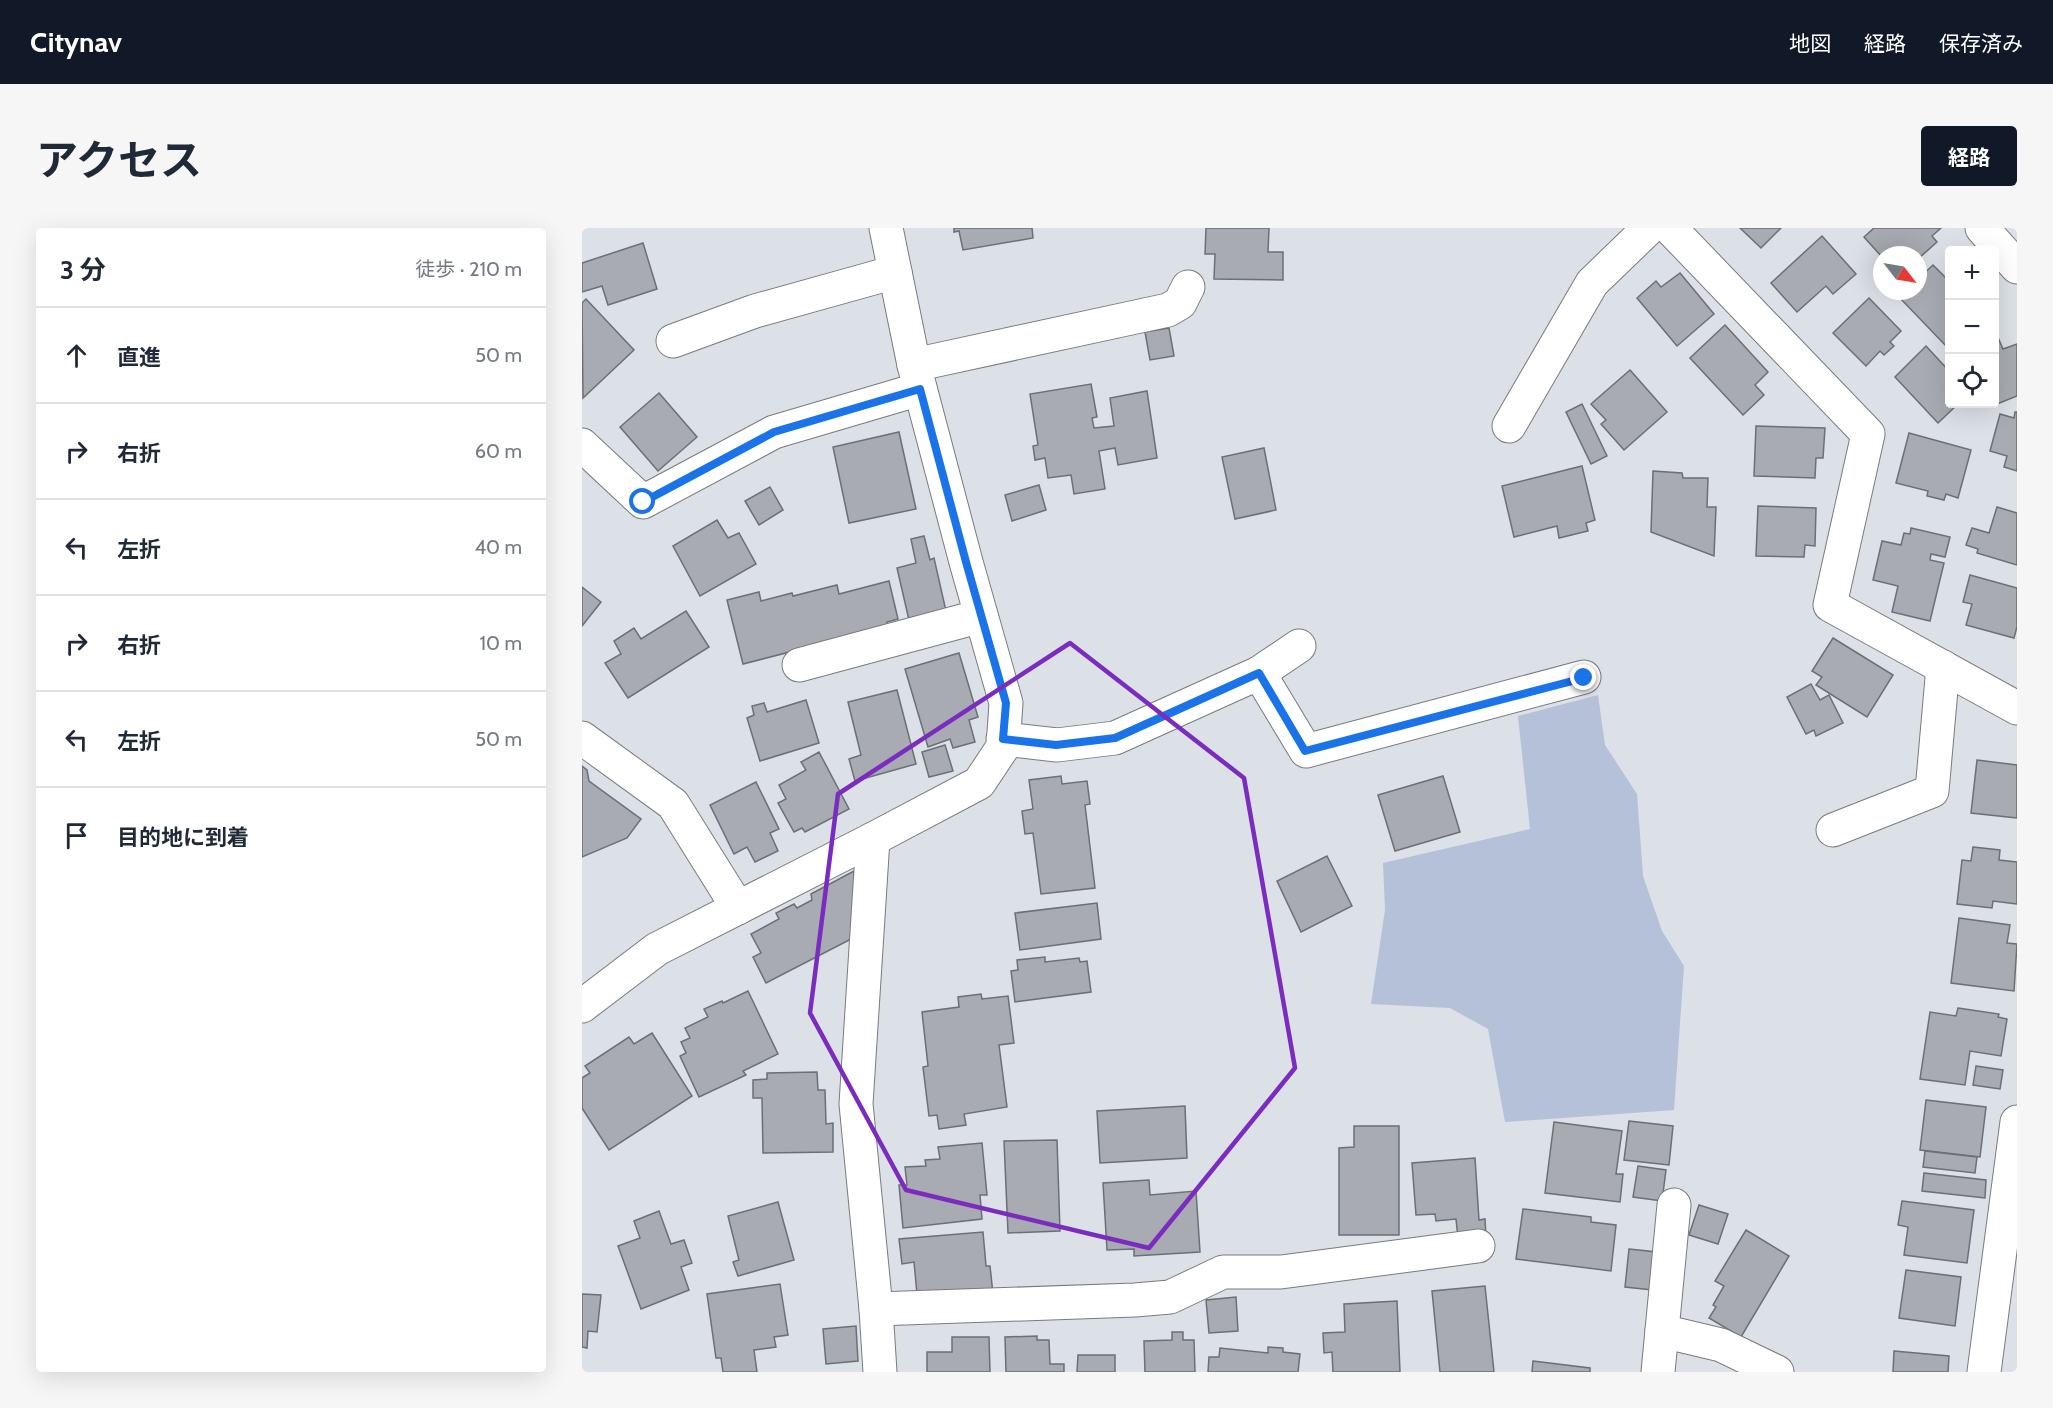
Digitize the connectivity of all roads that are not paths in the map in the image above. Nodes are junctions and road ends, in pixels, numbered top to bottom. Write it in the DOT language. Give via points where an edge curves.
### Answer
graph roads {
  1 [pos="886,228"];
  2 [pos="1649,228"];
  3 [pos="1670,228"];
  4 [pos="1982,228"];
  5 [pos="2017,267"];
  6 [pos="895,272"];
  7 [pos="1188,287"];
  8 [pos="673,341"];
  9 [pos="917,377"];
  10 [pos="1509,426"];
  11 [pos="582,445"];
  12 [pos="981,616"];
  13 [pos="1299,646"];
  14 [pos="799,665"];
  15 [pos="1944,667"];
  16 [pos="1259,673"];
  17 [pos="1584,678"];
  18 [pos="2017,708"];
  19 [pos="582,738"];
  20 [pos="1003,739"];
  21 [pos="1833,830"];
  22 [pos="873,839"];
  23 [pos="738,908"];
  24 [pos="582,1006"];
  25 [pos="2016,1142"];
  26 [pos="1674,1205"];
  27 [pos="1478,1246"];
  28 [pos="876,1309"];
  29 [pos="1662,1331"];
  30 [pos="880,1372"];
  31 [pos="1658,1372"];
  32 [pos="1777,1372"];
  33 [pos="1984,1372"];
  1 -- 6 [label="street"];
  2 -- 10 [label="street" via="1592,283"];
  3 -- 15 [label="street" via="1868,434 1830,605"];
  4 -- 5 [label="street"];
  6 -- 8 [label="street" via="755,311"];
  6 -- 9 [label="street"];
  7 -- 9 [label="street" via="1180,303 1168,310"];
  9 -- 11 [label="street" via="774,432 643,502"];
  9 -- 12 [label="street"];
  12 -- 14 [label="street"];
  12 -- 20 [label="street" via="1006,703"];
  13 -- 16 [label="street"];
  15 -- 18 [label="street"];
  15 -- 21 [label="street" via="1932,791"];
  16 -- 17 [label="street" via="1305,751"];
  16 -- 20 [label="street" via="1115,738 1056,745"];
  19 -- 23 [label="street" via="672,804"];
  20 -- 22 [label="street" via="1003,747 979,783"];
  22 -- 23 [label="street"];
  22 -- 28 [label="street" via="856,1104"];
  23 -- 24 [label="street" via="657,949"];
  25 -- 33 [label="street"];
  26 -- 29 [label="street"];
  27 -- 28 [label="street" via="1281,1272 1223,1272 1170,1297"];
  28 -- 30 [label="street"];
  29 -- 31 [label="street"];
  29 -- 32 [label="street" via="1721,1345"];
}
